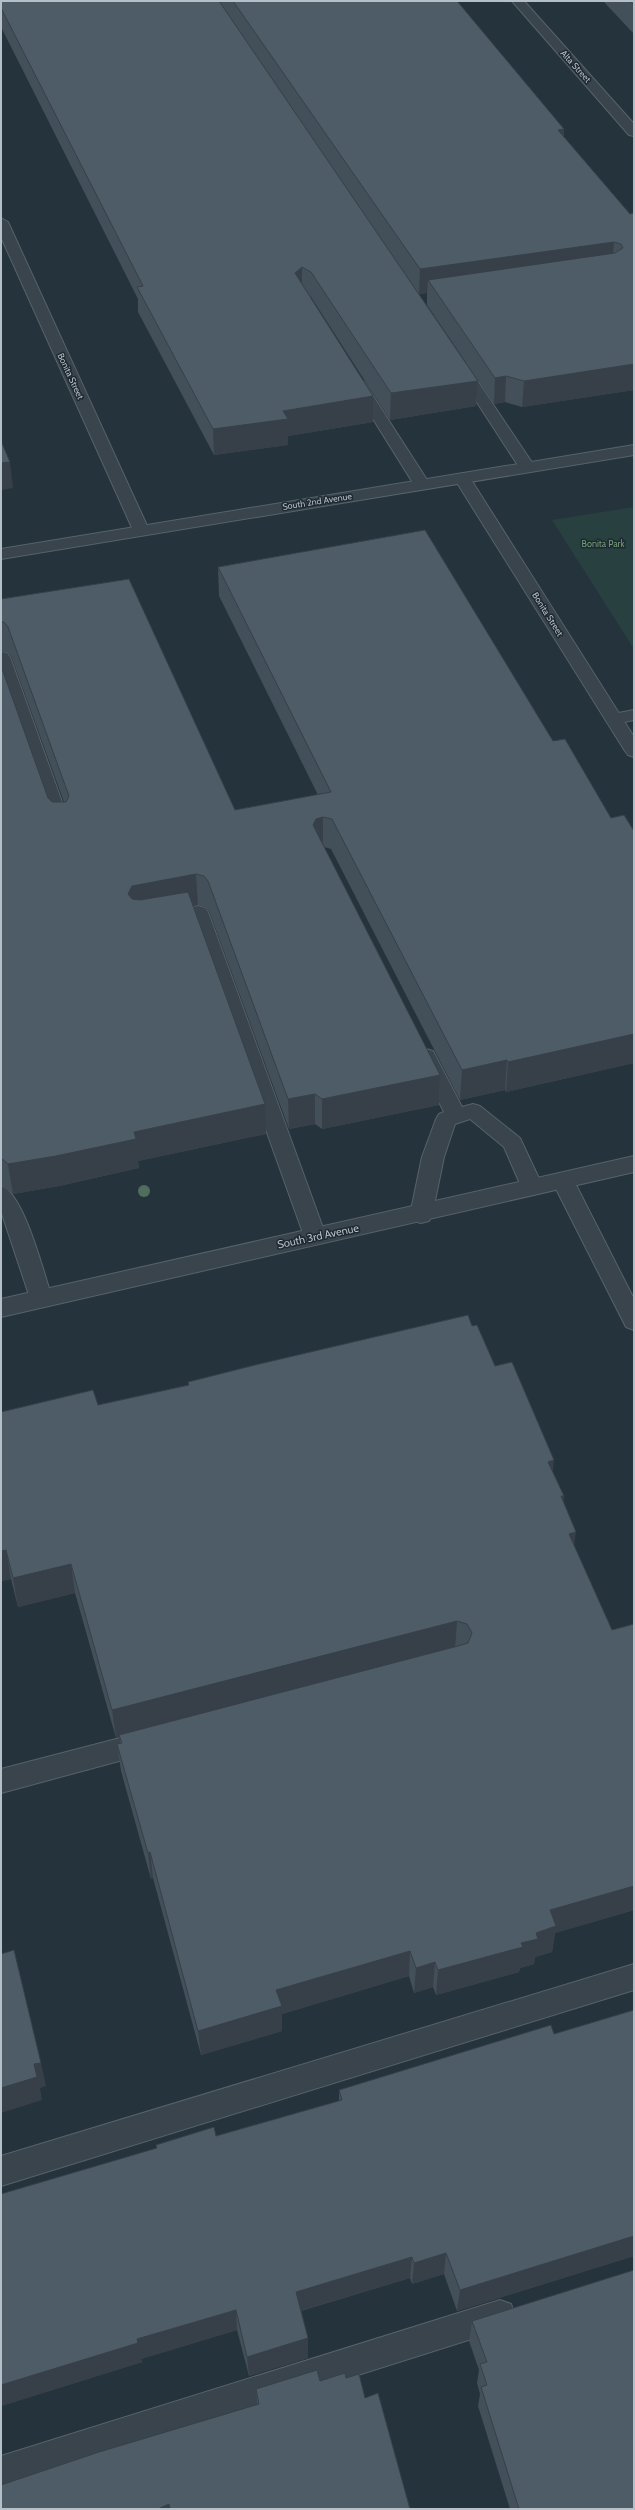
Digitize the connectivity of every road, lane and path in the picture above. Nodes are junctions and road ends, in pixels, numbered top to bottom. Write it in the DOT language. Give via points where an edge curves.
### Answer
graph roads {
  1 [pos="518,1"];
  2 [pos="634,132"];
  3 [pos="1,222"];
  4 [pos="451,353"];
  5 [pos="348,368"];
  6 [pos="634,450"];
  7 [pos="527,467"];
  8 [pos="462,478"];
  9 [pos="421,484"];
  10 [pos="141,530"];
  11 [pos="1,554"];
  12 [pos="1,657"];
  13 [pos="634,715"];
  14 [pos="614,719"];
  15 [pos="634,751"];
  16 [pos="62,827"];
  17 [pos="149,922"];
  18 [pos="417,1038"];
  19 [pos="456,1116"];
  20 [pos="634,1164"];
  21 [pos="563,1181"];
  22 [pos="532,1187"];
  23 [pos="1,1194"];
  24 [pos="420,1215"];
  25 [pos="315,1236"];
  26 [pos="41,1298"];
  27 [pos="1,1308"];
  28 [pos="634,1321"];
  29 [pos="170,1736"];
  30 [pos="1,1781"];
  31 [pos="634,1977"];
  32 [pos="1,2171"];
  33 [pos="527,2306"];
  34 [pos="1,2472"];
  1 -- 2 [label="street, Alta Street"];
  3 -- 10 [label="street, Bonita Street"];
  4 -- 7 [label="street"];
  5 -- 9 [label="street"];
  6 -- 7 [label="street, South 2nd Avenue"];
  7 -- 8 [label="street, South 2nd Avenue"];
  8 -- 9 [label="street, South 2nd Avenue"];
  8 -- 14 [label="street, Bonita Street"];
  9 -- 10 [label="street, South 2nd Avenue"];
  10 -- 11 [label="street, South 2nd Avenue"];
  12 -- 16 [label="street"];
  13 -- 14 [label="street"];
  14 -- 15 [label="street, Bonita Street"];
  17 -- 25 [label="street" via="198,912"];
  18 -- 19 [label="street"];
  19 -- 22 [label="street" via="473,1111 513,1143"];
  19 -- 24 [label="street" via="446,1119 433,1157"];
  20 -- 21 [label="street, South 3rd Avenue"];
  21 -- 22 [label="street, South 3rd Avenue"];
  21 -- 28 [label="street"];
  22 -- 24 [label="street, South 3rd Avenue"];
  23 -- 26 [label="street" via="10,1206"];
  24 -- 25 [label="street, South 3rd Avenue"];
  25 -- 26 [label="street, South 3rd Avenue"];
  26 -- 27 [label="street, South 3rd Avenue"];
  29 -- 30 [label="street"];
  31 -- 32 [label="street"];
  33 -- 34 [label="street"];
}
